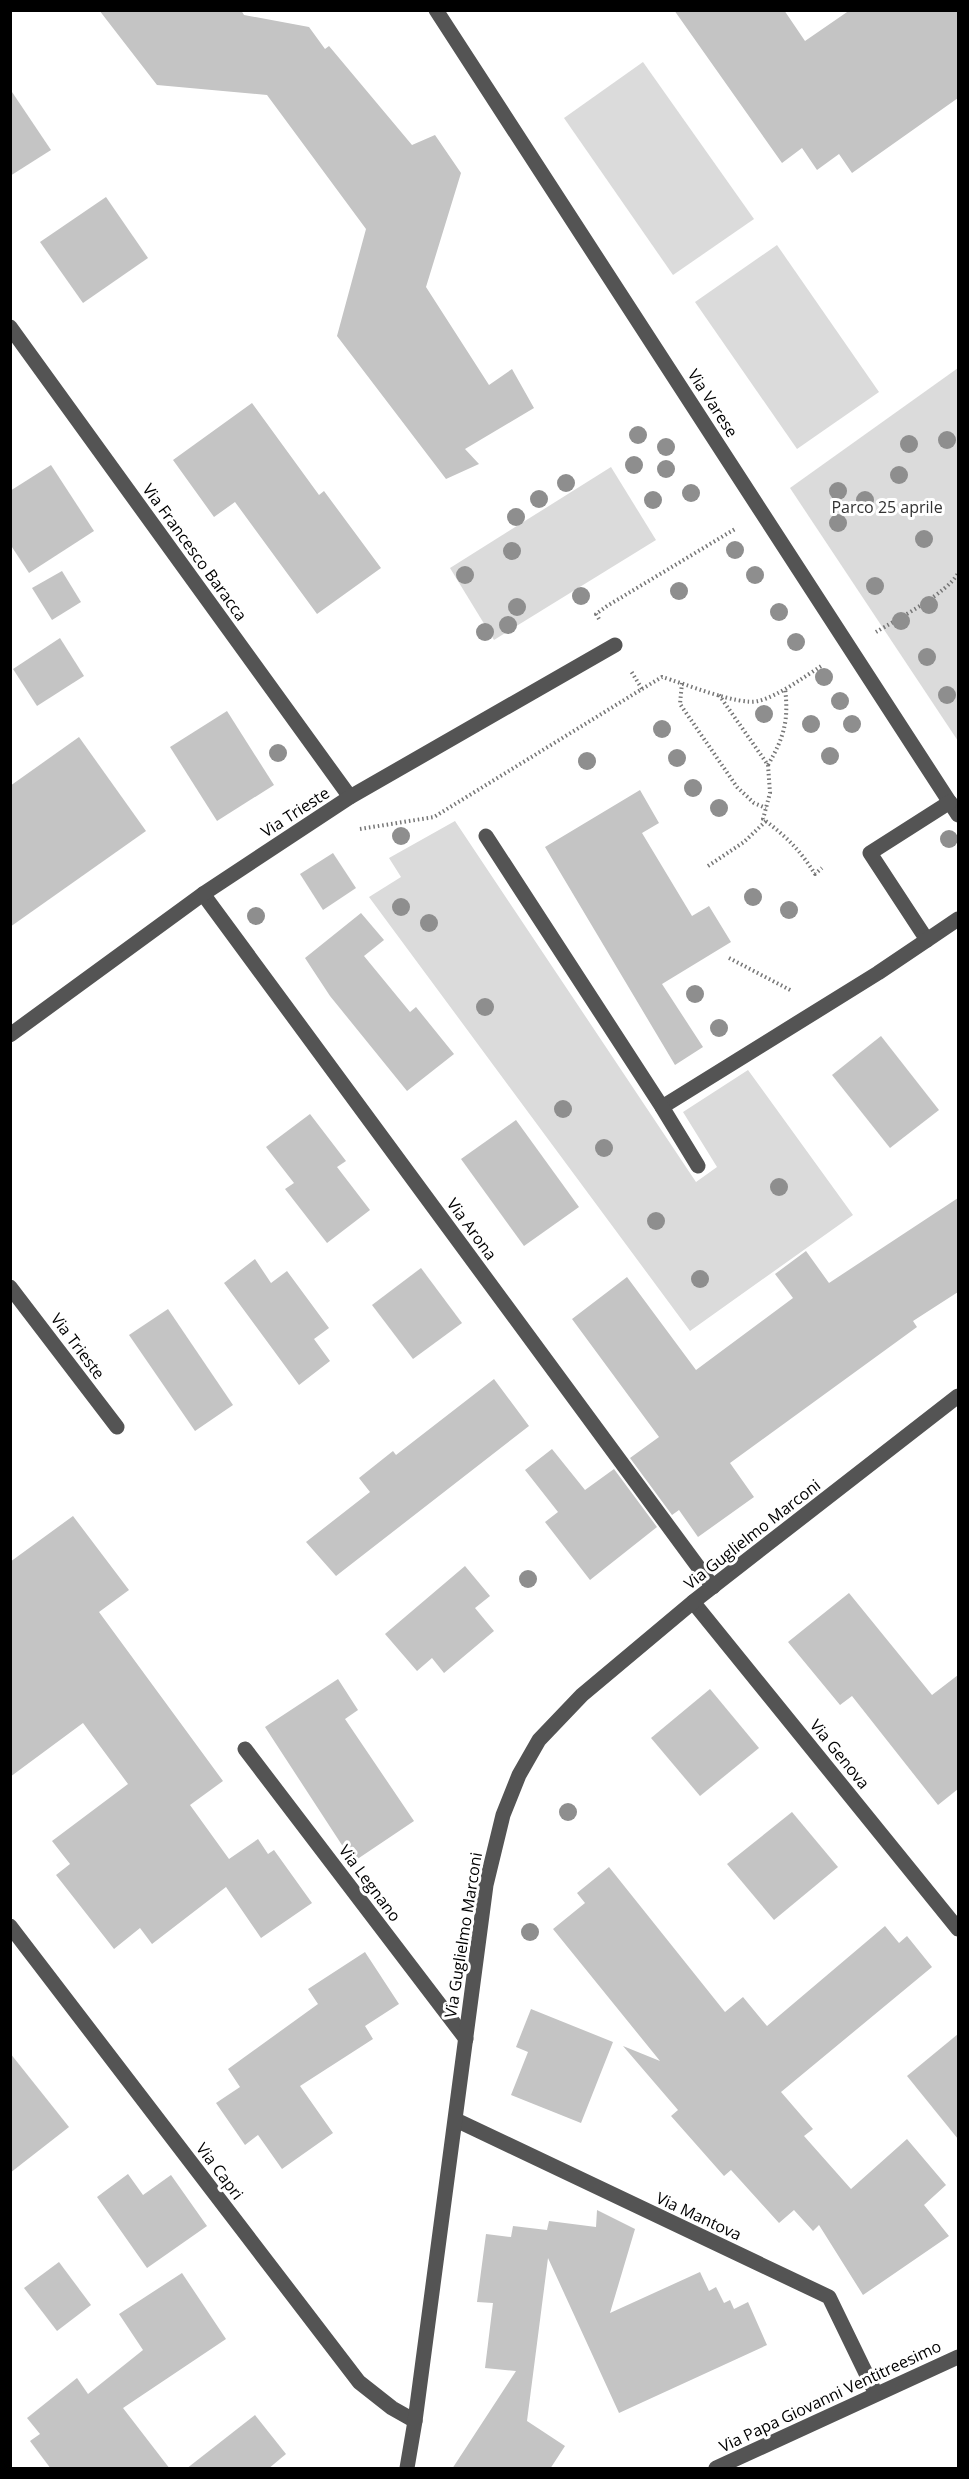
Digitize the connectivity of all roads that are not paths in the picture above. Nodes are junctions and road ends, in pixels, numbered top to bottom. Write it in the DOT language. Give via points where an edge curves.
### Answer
graph roads {
  1 [pos="435,10"];
  2 [pos="10,327"];
  3 [pos="615,645"];
  4 [pos="350,797"];
  5 [pos="950,802"];
  6 [pos="958,815"];
  7 [pos="486,836"];
  8 [pos="203,894"];
  9 [pos="958,919"];
  10 [pos="927,940"];
  11 [pos="10,1035"];
  12 [pos="662,1107"];
  13 [pos="698,1166"];
  14 [pos="10,1287"];
  15 [pos="958,1396"];
  16 [pos="117,1426"];
  17 [pos="713,1587"];
  18 [pos="693,1602"];
  19 [pos="245,1749"];
  20 [pos="10,1926"];
  21 [pos="958,1929"];
  22 [pos="466,2039"];
  23 [pos="456,2120"];
  24 [pos="958,2357"];
  25 [pos="876,2394"];
  26 [pos="416,2421"];
  27 [pos="407,2469"];
  28 [pos="716,2469"];
  1 -- 5 [label="street, Via Varese"];
  2 -- 4 [label="street, Via Francesco Baracca"];
  3 -- 4 [label="street, Via Trieste"];
  4 -- 8 [label="street, Via Trieste"];
  5 -- 6 [label="street, Via Varese"];
  5 -- 10 [label="street" via="870,853"];
  7 -- 12 [label="street"];
  8 -- 11 [label="street, Via Trieste"];
  8 -- 17 [label="street, Via Arona"];
  9 -- 10 [label="street"];
  10 -- 12 [label="street"];
  12 -- 13 [label="street"];
  14 -- 16 [label="street, Via Trieste"];
  15 -- 17 [label="street, Via Guglielmo Marconi"];
  17 -- 18 [label="street, Via Guglielmo Marconi"];
  18 -- 21 [label="street, Via Genova"];
  18 -- 22 [label="street, Via Guglielmo Marconi" via="582,1695 539,1740 519,1775 503,1815 486,1885"];
  19 -- 22 [label="street, Via Legnano"];
  20 -- 26 [label="street, Via Capri" via="359,2382"];
  22 -- 23 [label="street, Via Guglielmo Marconi"];
  23 -- 25 [label="street, Via Mantova" via="829,2297"];
  23 -- 26 [label="street, Via Guglielmo Marconi"];
  24 -- 25 [label="street, Via Papa Giovanni Ventitreesimo"];
  25 -- 28 [label="street, Via Papa Giovanni Ventitreesimo"];
  26 -- 27 [label="street, Via Guglielmo Marconi"];
}
